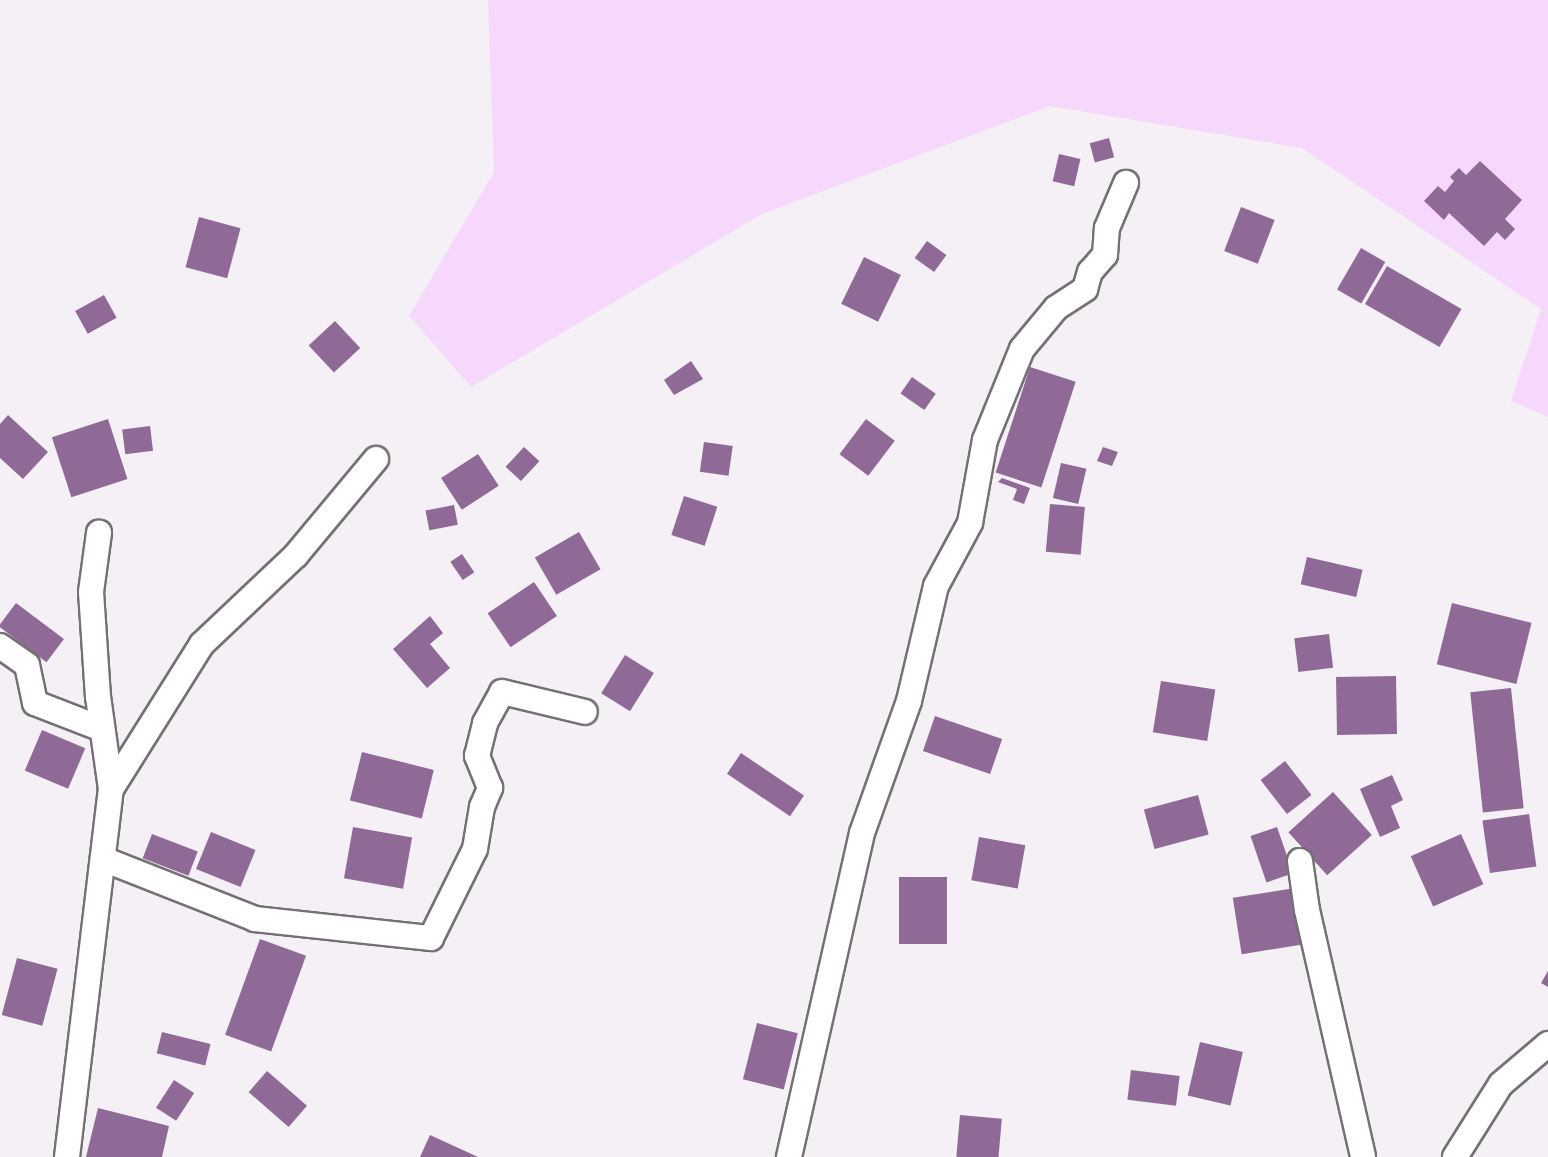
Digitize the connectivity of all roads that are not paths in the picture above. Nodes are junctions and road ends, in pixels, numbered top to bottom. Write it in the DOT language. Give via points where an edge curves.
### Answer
graph roads {
  1 [pos="1126,183"];
  2 [pos="376,459"];
  3 [pos="99,533"];
  4 [pos="0,646"];
  5 [pos="585,712"];
  6 [pos="102,729"];
  7 [pos="111,789"];
  8 [pos="103,859"];
  9 [pos="1300,861"];
  10 [pos="1548,1044"];
  11 [pos="67,1157"];
  12 [pos="789,1157"];
  13 [pos="1363,1157"];
  14 [pos="1455,1157"];
  1 -- 12 [label="street" via="1107,228 1105,255 1090,272 1085,289 1056,308 1022,349 985,440 970,523 936,585 909,700 862,833"];
  2 -- 7 [label="street" via="296,555 202,644"];
  3 -- 6 [label="street" via="91,592"];
  4 -- 6 [label="street" via="27,665 35,703"];
  5 -- 8 [label="street" via="502,692 485,723 477,756 490,788 482,807 476,849 431,938 255,918"];
  6 -- 7 [label="street"];
  7 -- 8 [label="street"];
  8 -- 11 [label="street"];
  9 -- 13 [label="street" via="1307,910"];
  10 -- 14 [label="street" via="1501,1084"];
}
